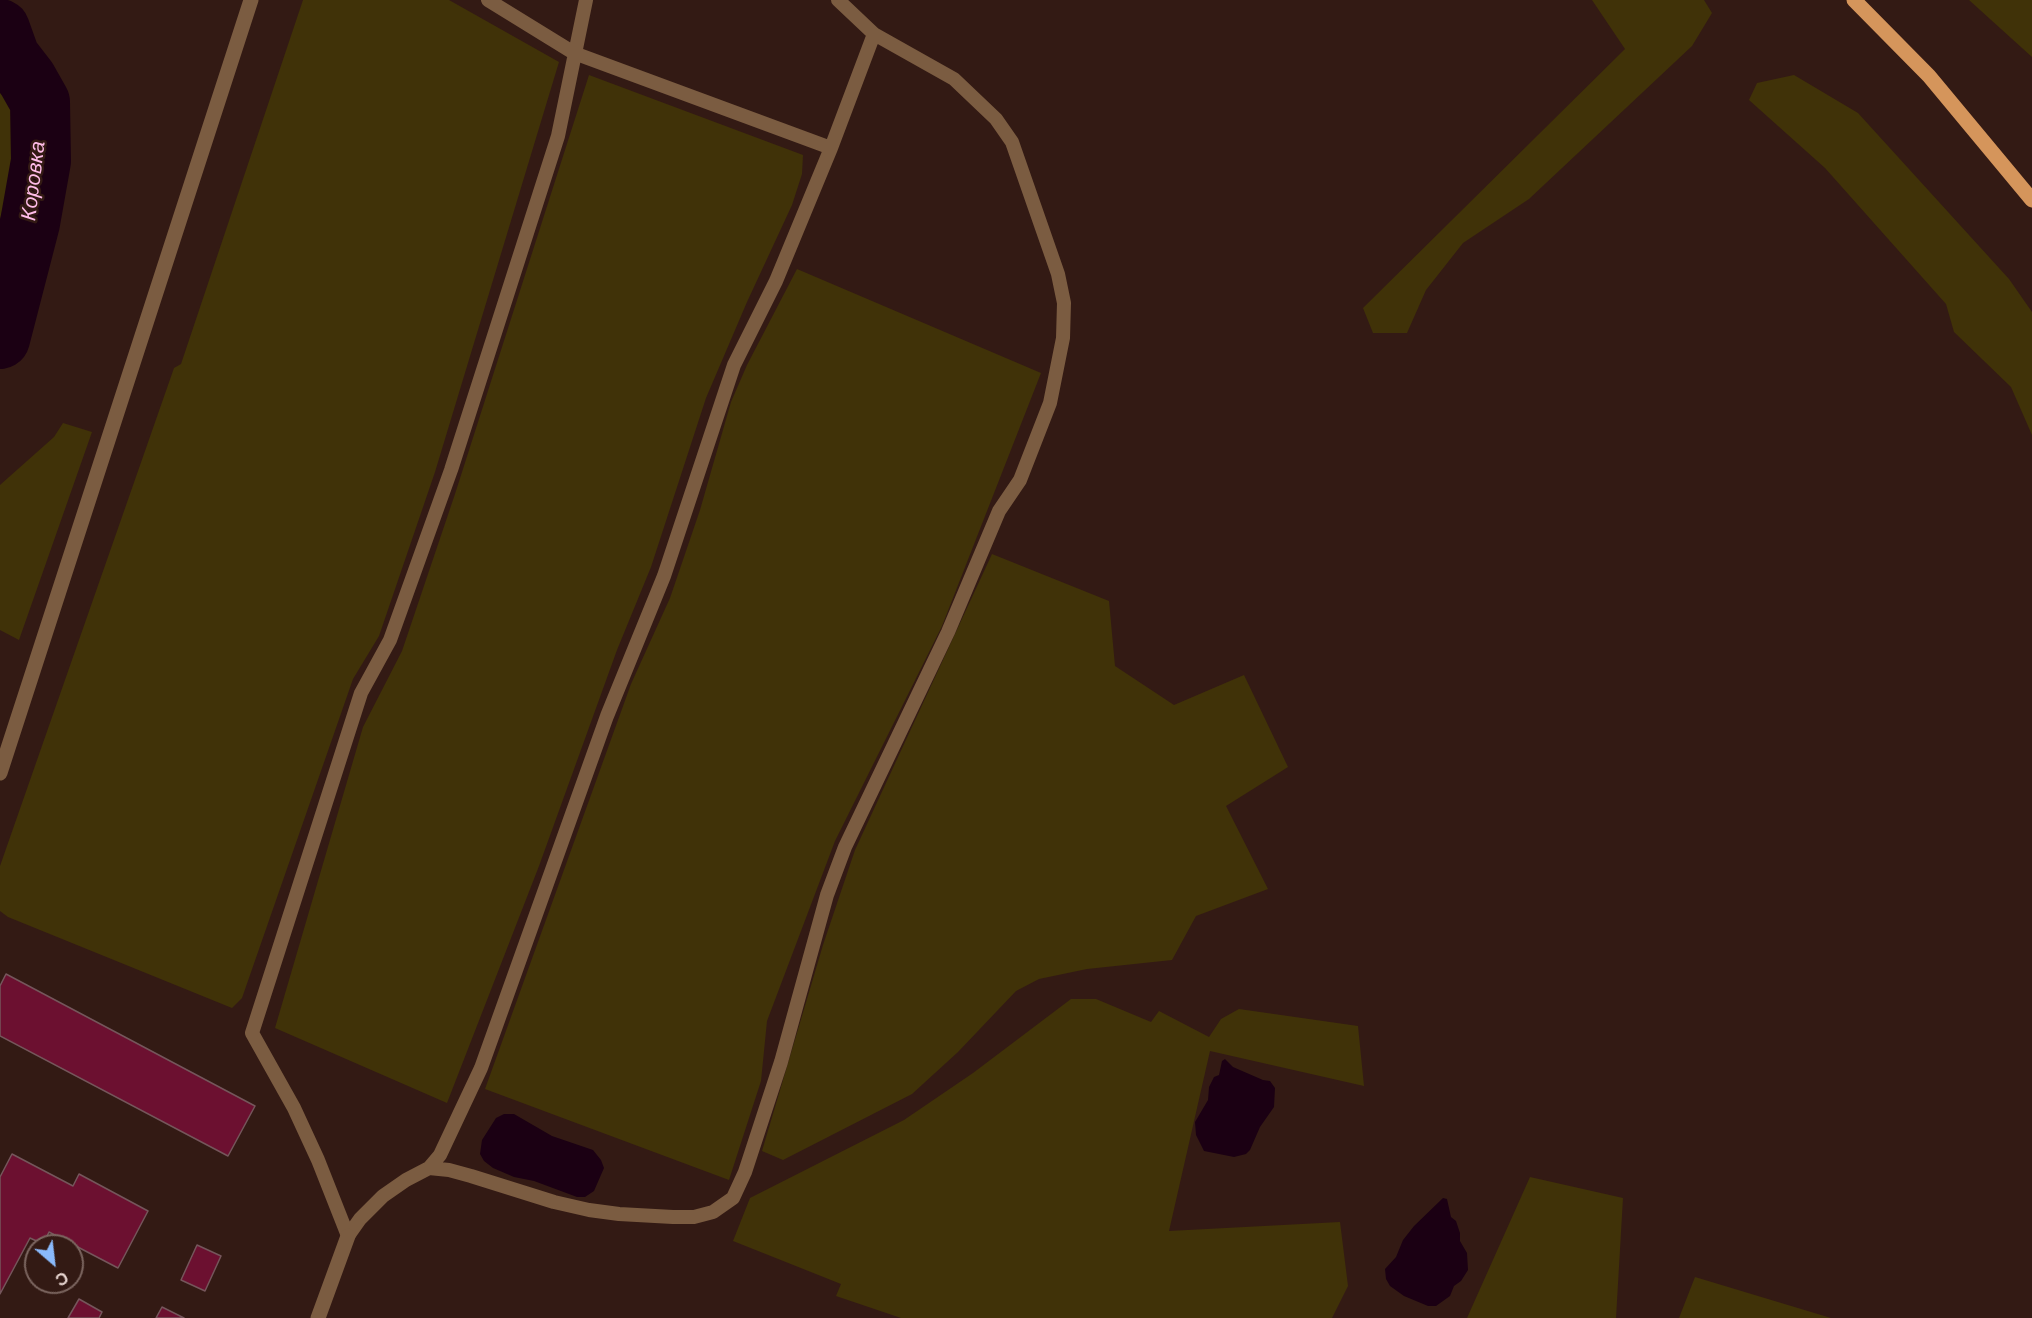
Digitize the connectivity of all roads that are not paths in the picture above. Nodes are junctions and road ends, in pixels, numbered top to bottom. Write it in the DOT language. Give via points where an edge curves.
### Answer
graph roads {
  1 [pos="250,0"];
  2 [pos="488,0"];
  3 [pos="586,0"];
  4 [pos="838,0"];
  5 [pos="1854,0"];
  6 [pos="874,33"];
  7 [pos="574,53"];
  8 [pos="831,148"];
  9 [pos="2032,201"];
  10 [pos="0,773"];
  11 [pos="429,1168"];
  12 [pos="348,1236"];
  13 [pos="318,1318"];
  1 -- 10 [label="street"];
  2 -- 7 [label="lane"];
  3 -- 7 [label="lane"];
  4 -- 6 [label="lane"];
  5 -- 9 [label="main road" via="1929,76"];
  6 -- 8 [label="lane"];
  6 -- 11 [label="lane" via="954,79 996,119 1012,141 1054,262 1064,303 1062,338 1042,425 1020,480 999,511 948,632 845,847 827,895 781,1062 733,1198 713,1212 694,1216 619,1214 554,1203 471,1176"];
  7 -- 8 [label="lane"];
  7 -- 12 [label="lane" via="558,136 451,470 390,640 361,693 252,1033 299,1118"];
  8 -- 11 [label="lane" via="776,281 729,376 664,576 607,716 481,1068 440,1155"];
  11 -- 12 [label="lane" via="383,1196"];
  12 -- 13 [label="street"];
}
